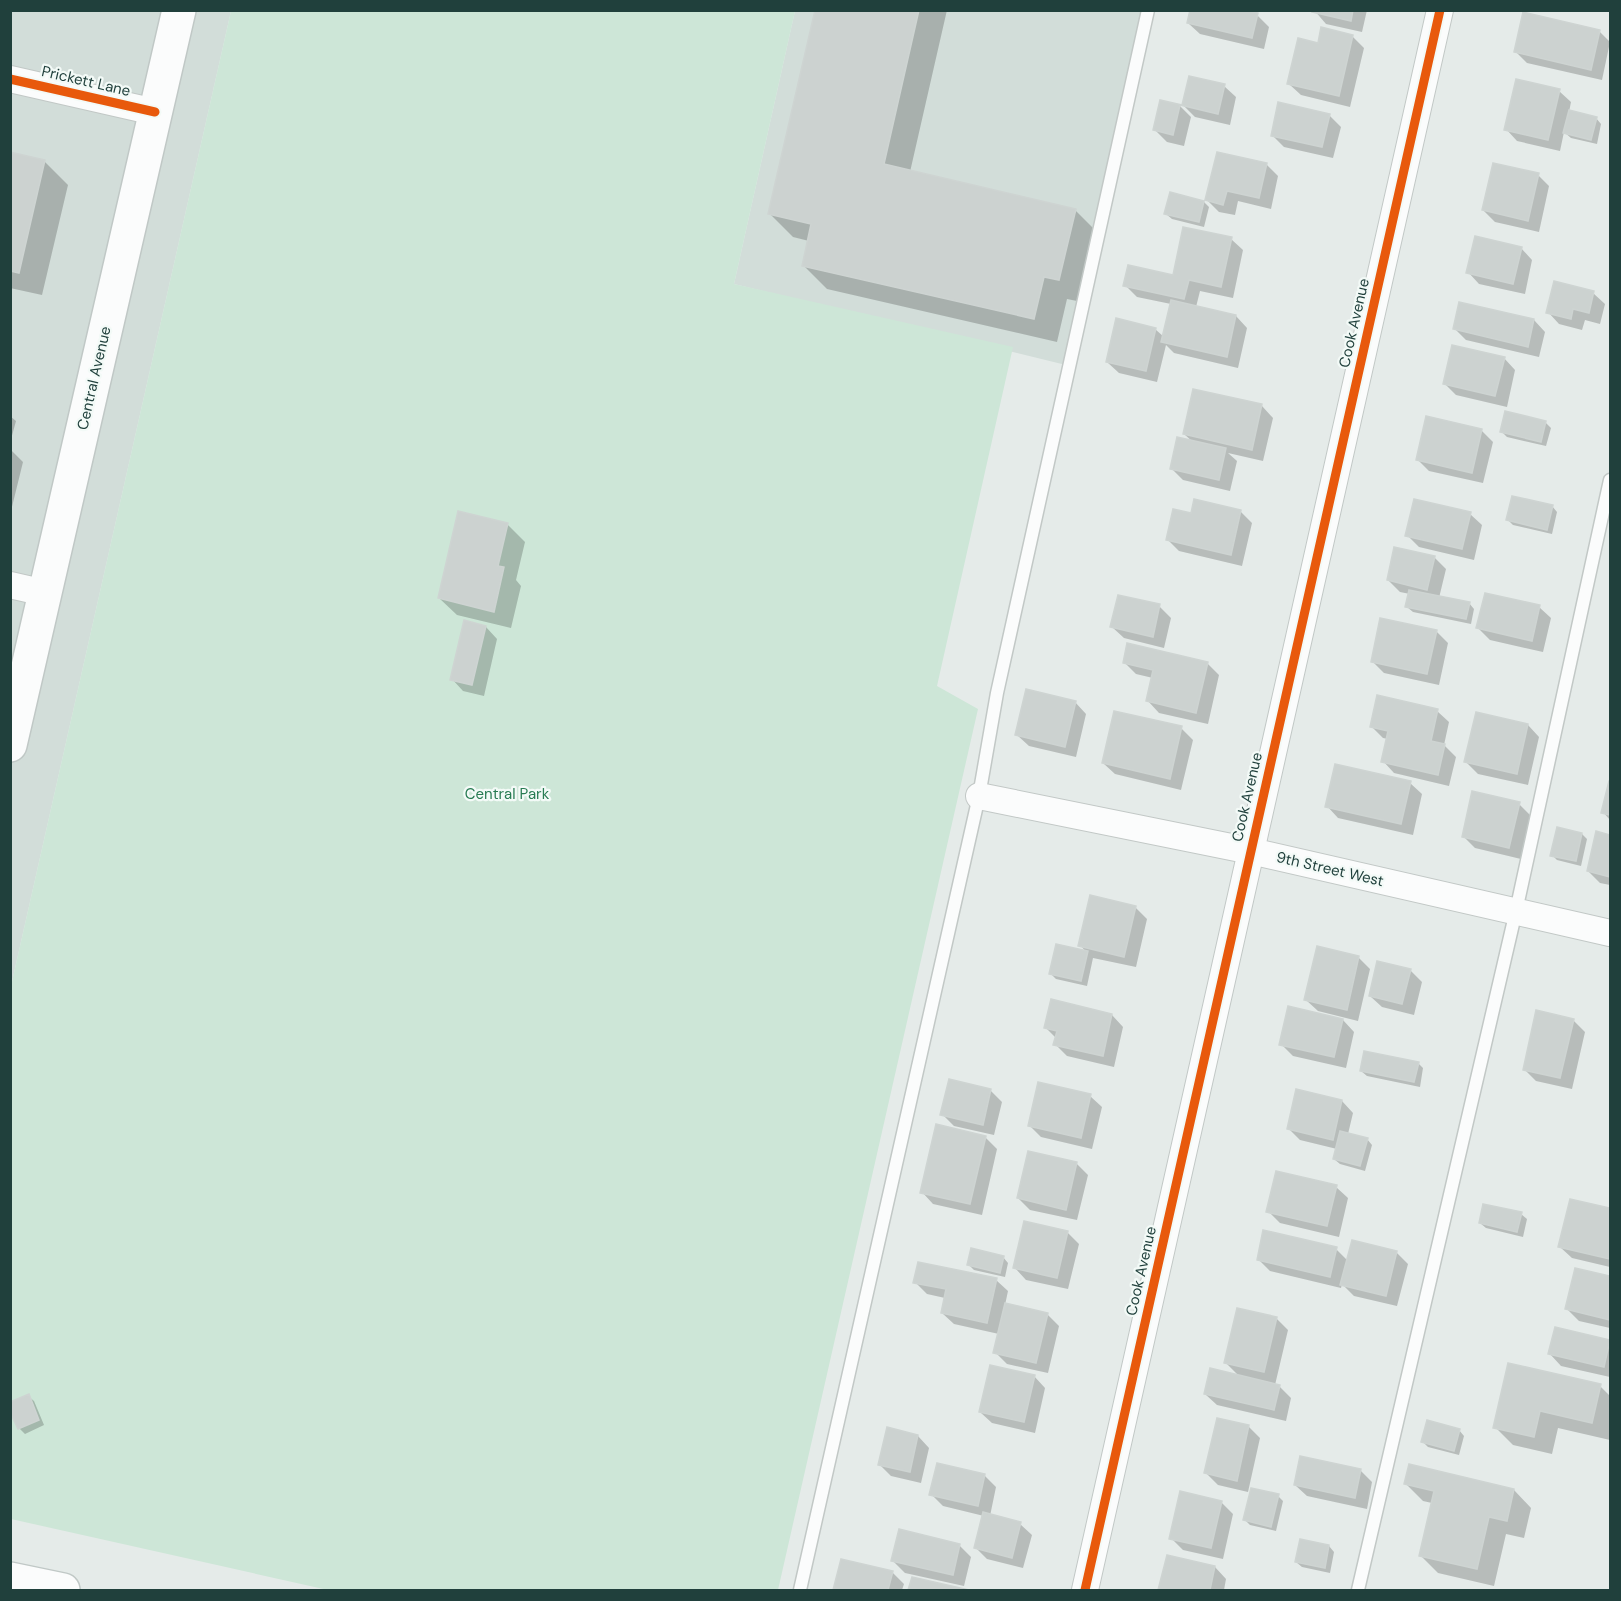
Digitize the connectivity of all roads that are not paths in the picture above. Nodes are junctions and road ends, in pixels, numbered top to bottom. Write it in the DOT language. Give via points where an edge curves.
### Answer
graph roads {
  1 [pos="179,10"];
  2 [pos="1148,10"];
  3 [pos="1440,10"];
  4 [pos="10,79"];
  5 [pos="155,111"];
  6 [pos="1611,480"];
  7 [pos="10,585"];
  8 [pos="45,593"];
  9 [pos="10,745"];
  10 [pos="979,796"];
  11 [pos="1251,851"];
  12 [pos="1516,911"];
  13 [pos="1611,933"];
  14 [pos="10,1579"];
  15 [pos="63,1590"];
  16 [pos="800,1590"];
  17 [pos="1085,1590"];
  18 [pos="1358,1590"];
  1 -- 5 [label="main road, Central Avenue"];
  2 -- 10 [label="lane" via="997,693"];
  3 -- 11 [label="street, Cook Avenue"];
  4 -- 5 [label="street, Prickett Lane"];
  5 -- 8 [label="main road, Central Avenue"];
  6 -- 12 [label="lane"];
  7 -- 8 [label="street"];
  8 -- 9 [label="main road, Central Avenue"];
  10 -- 11 [label="street, 9th Street West"];
  10 -- 16 [label="lane"];
  11 -- 12 [label="street, 9th Street West"];
  11 -- 17 [label="street, Cook Avenue"];
  12 -- 13 [label="street, 9th Street West"];
  12 -- 18 [label="lane"];
  14 -- 15 [label="main road"];
}
